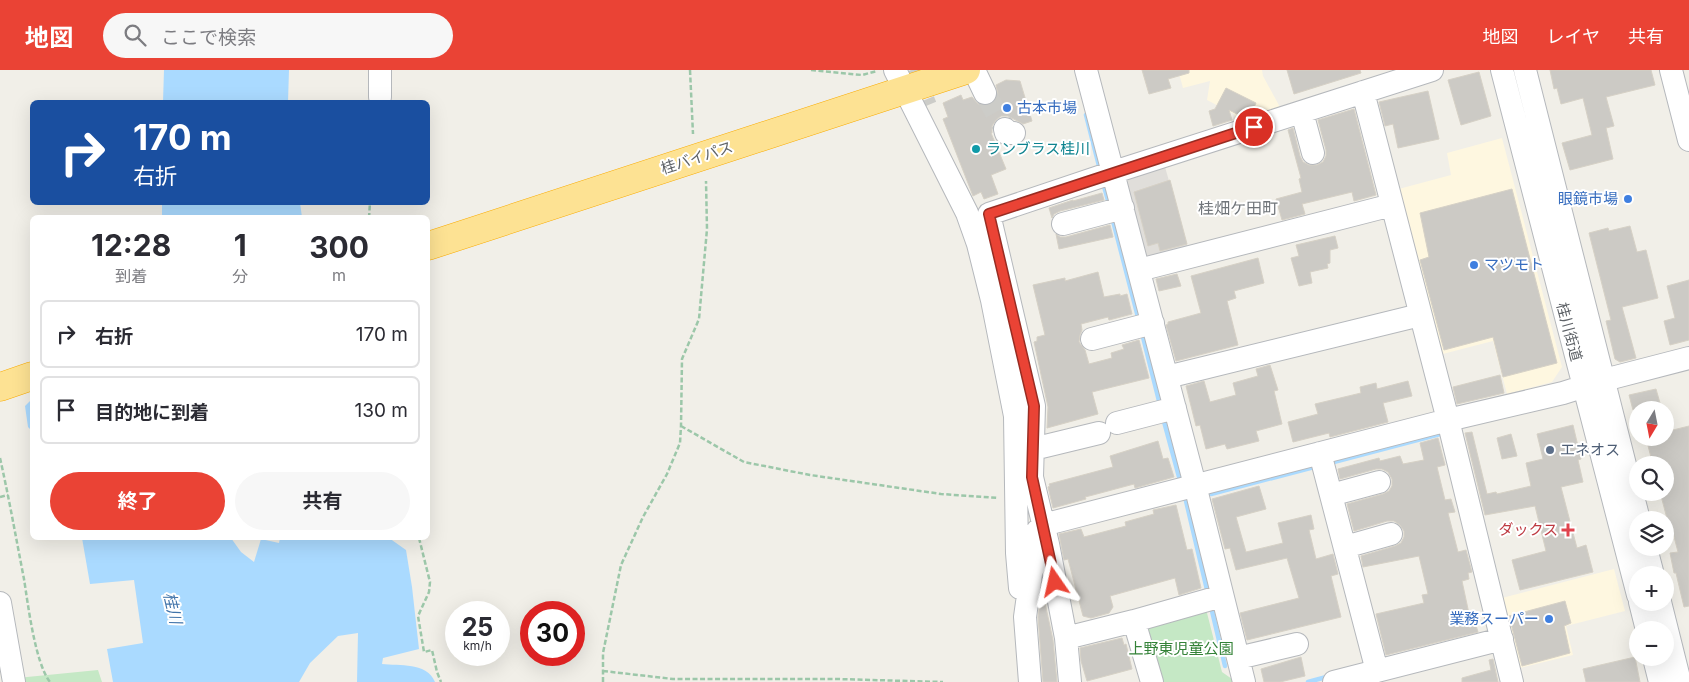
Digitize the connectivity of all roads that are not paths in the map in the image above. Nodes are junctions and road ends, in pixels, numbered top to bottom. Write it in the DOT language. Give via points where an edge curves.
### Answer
graph roads {
  1 [pos="380,70"];
  2 [pos="966,70"];
  3 [pos="974,70"];
  4 [pos="1086,70"];
  5 [pos="1432,70"];
  6 [pos="1502,70"];
  7 [pos="1525,70"];
  8 [pos="1671,70"];
  9 [pos="900,80"];
  10 [pos="1363,92"];
  11 [pos="985,93"];
  12 [pos="380,97"];
  13 [pos="926,106"];
  14 [pos="1302,112"];
  15 [pos="1689,140"];
  16 [pos="1313,153"];
  17 [pos="942,164"];
  18 [pos="1114,172"];
  19 [pos="1392,205"];
  20 [pos="1123,208"];
  21 [pos="1063,224"];
  22 [pos="430,245"];
  23 [pos="1139,270"];
  24 [pos="1420,315"];
  25 [pos="1144,325"];
  26 [pos="1092,339"];
  27 [pos="1689,358"];
  28 [pos="30,377"];
  29 [pos="1167,377"];
  30 [pos="1594,384"];
  31 [pos="0,387"];
  32 [pos="1166,411"];
  33 [pos="1448,420"];
  34 [pos="1033,449"];
  35 [pos="1320,453"];
  36 [pos="1379,482"];
  37 [pos="1195,485"];
  38 [pos="1331,495"];
  39 [pos="1636,511"];
  40 [pos="1043,525"];
  41 [pos="1391,534"];
  42 [pos="1345,547"];
  43 [pos="1632,566"];
  44 [pos="1222,596"];
  45 [pos="0,603"];
  46 [pos="1662,611"];
  47 [pos="1025,617"];
  48 [pos="1134,621"];
  49 [pos="1066,638"];
  50 [pos="1502,639"];
  51 [pos="1297,644"];
  52 [pos="1238,658"];
  53 [pos="1656,666"];
  54 [pos="1377,671"];
  55 [pos="14,682"];
  56 [pos="1030,682"];
  57 [pos="1070,682"];
  58 [pos="1152,682"];
  59 [pos="1244,682"];
  60 [pos="1334,682"];
  61 [pos="1512,682"];
  62 [pos="1660,682"];
  63 [pos="1680,682"];
  1 -- 12 [label="street"];
  2 -- 9 [label="highway, 桂バイパス"];
  3 -- 11 [label="street"];
  4 -- 18 [label="street"];
  5 -- 10 [label="street"];
  6 -- 30 [label="street, 桂川街道"];
  7 -- 30 [label="street, 桂川街道"];
  8 -- 15 [label="street"];
  9 -- 17 [label="street"];
  9 -- 22 [label="highway, 桂バイパス" via="658,170"];
  10 -- 14 [label="street"];
  10 -- 19 [label="street"];
  13 -- 17 [label="street" via="944,148"];
  14 -- 16 [label="street"];
  14 -- 18 [label="street"];
  17 -- 47 [label="street" via="968,213 978,244 1015,416 1018,578"];
  18 -- 20 [label="street"];
  18 -- 34 [label="street" via="989,214 1034,406"];
  19 -- 23 [label="street"];
  19 -- 24 [label="street"];
  20 -- 21 [label="street"];
  20 -- 23 [label="street"];
  23 -- 25 [label="street"];
  24 -- 29 [label="street"];
  24 -- 33 [label="street"];
  25 -- 26 [label="street"];
  25 -- 29 [label="street"];
  27 -- 30 [label="street"];
  28 -- 31 [label="highway"];
  29 -- 32 [label="street"];
  30 -- 33 [label="street"];
  30 -- 39 [label="street, 桂川街道"];
  30 -- 43 [label="street, 桂川街道"];
  32 -- 34 [label="street"];
  32 -- 37 [label="street"];
  33 -- 35 [label="street"];
  33 -- 50 [label="street"];
  34 -- 40 [label="street" via="1032,477"];
  35 -- 37 [label="street"];
  35 -- 38 [label="street"];
  36 -- 38 [label="street"];
  37 -- 40 [label="street"];
  37 -- 44 [label="street"];
  38 -- 42 [label="street"];
  40 -- 47 [label="street" via="1037,531"];
  40 -- 49 [label="street"];
  41 -- 42 [label="street"];
  42 -- 54 [label="street"];
  44 -- 48 [label="street"];
  44 -- 52 [label="street"];
  45 -- 55 [label="street"];
  46 -- 63 [label="street"];
  47 -- 56 [label="street"];
  48 -- 49 [label="street"];
  48 -- 58 [label="street"];
  49 -- 57 [label="street"];
  50 -- 54 [label="street"];
  50 -- 61 [label="street"];
  51 -- 52 [label="street"];
  52 -- 59 [label="street"];
  53 -- 62 [label="street"];
  54 -- 60 [label="street"];
}
